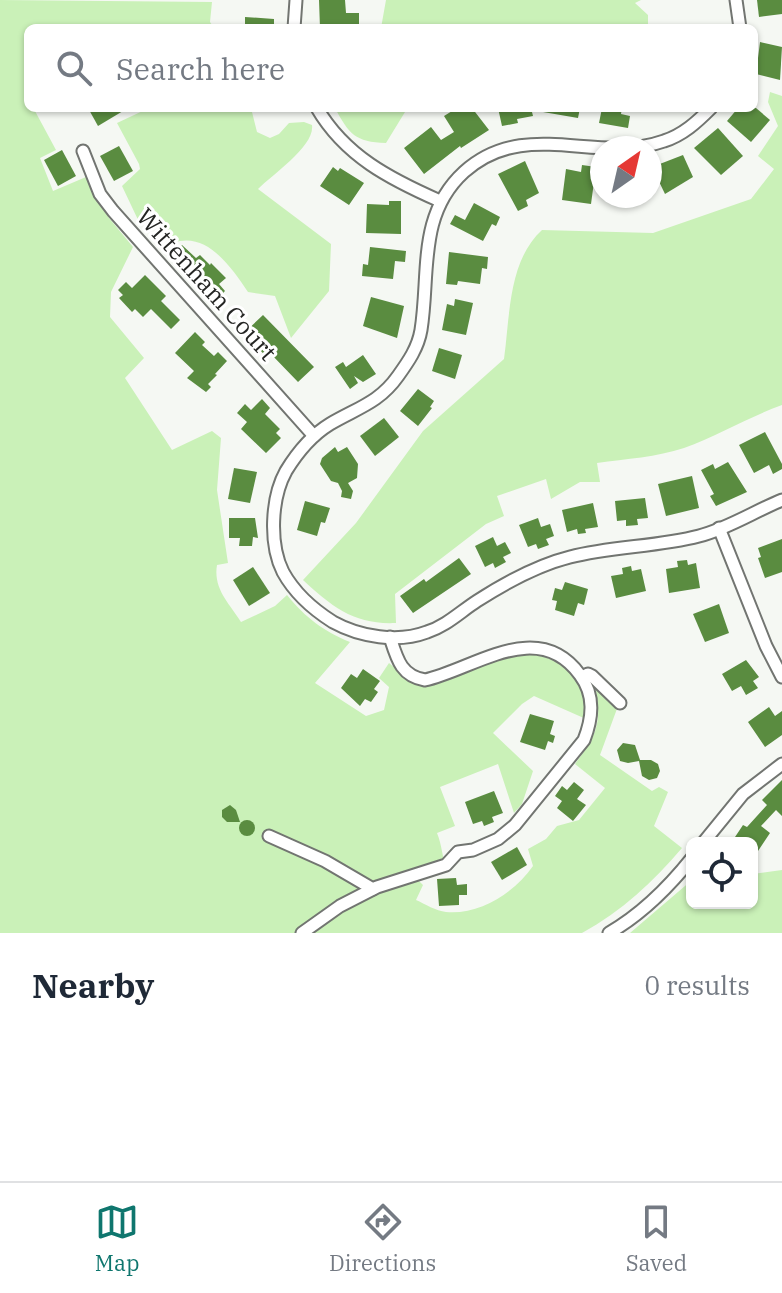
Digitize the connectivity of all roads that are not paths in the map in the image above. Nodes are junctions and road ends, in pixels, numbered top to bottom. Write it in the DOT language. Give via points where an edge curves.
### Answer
graph roads {
  1 [pos="296,0"];
  2 [pos="736,0"];
  3 [pos="294,24"];
  4 [pos="739,24"];
  5 [pos="320,112"];
  6 [pos="707,112"];
  7 [pos="83,151"];
  8 [pos="440,201"];
  9 [pos="314,436"];
  10 [pos="782,500"];
  11 [pos="719,528"];
  12 [pos="390,637"];
  13 [pos="582,677"];
  14 [pos="782,677"];
  15 [pos="620,703"];
  16 [pos="782,764"];
  17 [pos="269,836"];
  18 [pos="708,837"];
  19 [pos="686,866"];
  20 [pos="373,889"];
  21 [pos="302,933"];
  22 [pos="609,933"];
  1 -- 3 [label="street"];
  2 -- 4 [label="street"];
  5 -- 8 [label="street" via="362,160"];
  6 -- 8 [label="street" via="663,142 633,148 516,144 495,151 465,170"];
  7 -- 9 [label="street, Wittenham Court" via="100,194 113,211"];
  8 -- 9 [label="street" via="429,238 421,331 414,353 383,393"];
  9 -- 12 [label="street" via="280,485 274,525 281,567 288,582 330,620"];
  10 -- 11 [label="street"];
  11 -- 12 [label="street" via="667,544 570,557 518,577 429,632"];
  11 -- 14 [label="street"];
  12 -- 13 [label="street" via="398,664 415,678 436,678 520,648 549,652"];
  13 -- 15 [label="street" via="592,676"];
  13 -- 20 [label="street" via="591,697 584,740 508,831 485,845 458,852 446,865"];
  16 -- 18 [label="street" via="743,794"];
  17 -- 20 [label="street"];
  19 -- 22 [label="street" via="643,910"];
  20 -- 21 [label="street"];
}
